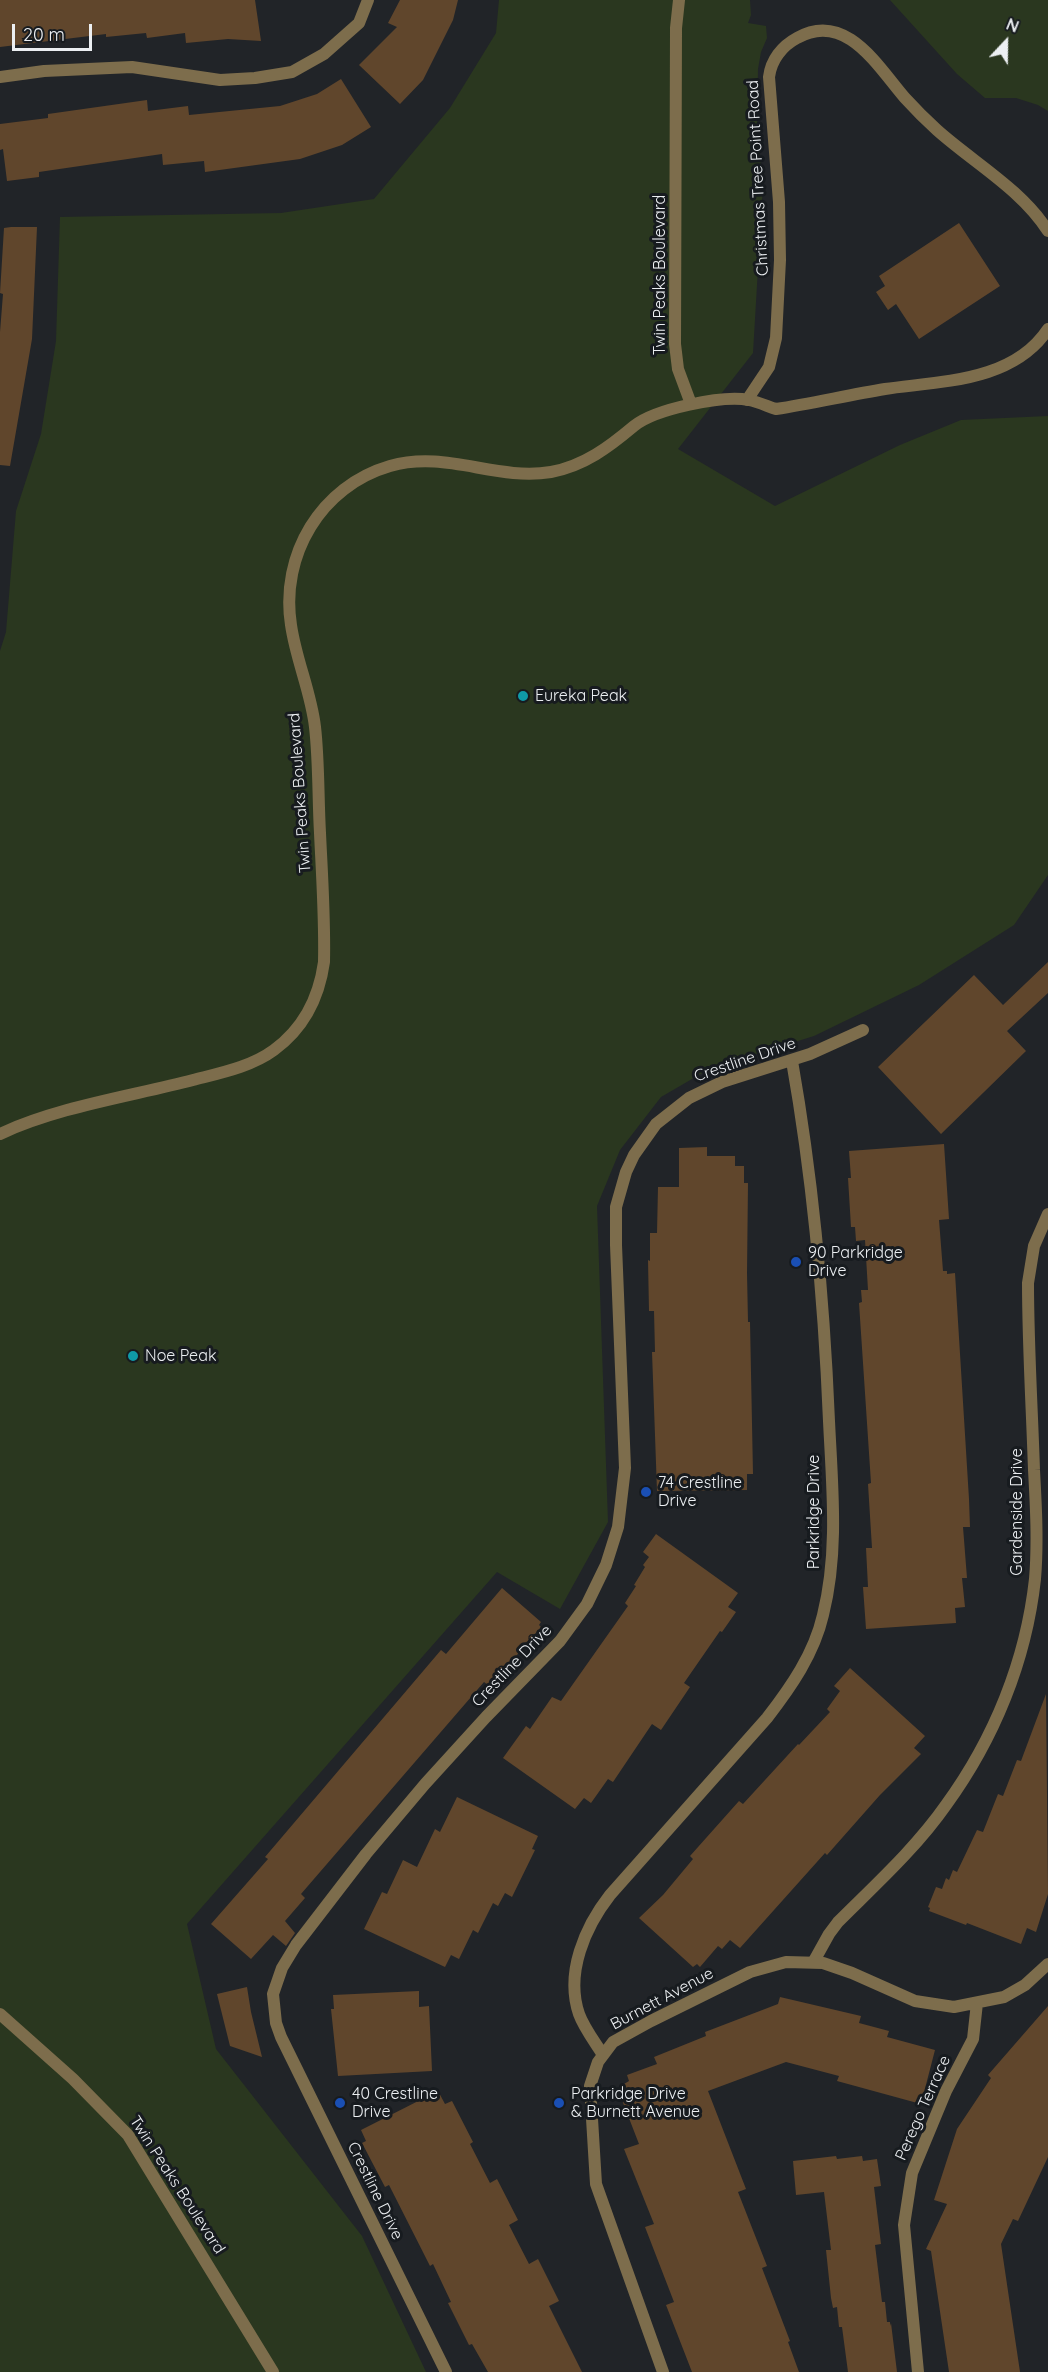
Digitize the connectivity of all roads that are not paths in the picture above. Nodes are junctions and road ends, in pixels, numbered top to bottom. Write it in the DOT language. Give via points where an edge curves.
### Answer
graph roads {
  1 [pos="369,0"];
  2 [pos="679,0"];
  3 [pos="0,77"];
  4 [pos="1048,231"];
  5 [pos="1048,329"];
  6 [pos="747,400"];
  7 [pos="691,404"];
  8 [pos="863,1030"];
  9 [pos="792,1061"];
  10 [pos="0,1134"];
  11 [pos="1048,1214"];
  12 [pos="814,1961"];
  13 [pos="1048,1965"];
  14 [pos="977,2003"];
  15 [pos="0,2014"];
  16 [pos="603,2055"];
  17 [pos="273,2372"];
  18 [pos="446,2372"];
  19 [pos="663,2372"];
  20 [pos="918,2372"];
  1 -- 3 [label="street" via="359,23 324,54 292,72 220,80 132,68"];
  2 -- 7 [label="street, Twin Peaks Boulevard" via="675,344 678,369"];
  4 -- 6 [label="street, Christmas Tree Point Road" via="1028,206 921,115 859,45 831,31 795,39 775,59 769,77 779,202 777,331 770,367"];
  5 -- 6 [label="street" via="1018,358 969,377 776,409"];
  6 -- 7 [label="street"];
  7 -- 10 [label="street, Twin Peaks Boulevard" via="634,425 605,450 566,468 522,474 417,460 362,476 324,507 304,538 289,590 291,628 312,706 318,765 324,962 310,1010 286,1041 258,1060 33,1120"];
  8 -- 9 [label="street, Crestline Drive"];
  9 -- 16 [label="street, Parkridge Drive" via="824,1314 833,1520 827,1599 810,1652 790,1688 592,1920 581,1948 575,1994 580,2016"];
  9 -- 18 [label="street, Crestline Drive" via="722,1082 688,1098 656,1124 634,1155 616,1207 625,1468 618,1527 606,1565 587,1604 560,1641 380,1837 296,1945 273,1994 281,2037"];
  11 -- 12 [label="street, Gardenside Drive" via="1034,1246 1028,1283 1035,1578 1011,1681 983,1746 946,1805 908,1851 838,1922"];
  12 -- 14 [label="street, Burnett Avenue" via="915,2001 954,2007"];
  12 -- 16 [label="street, Burnett Avenue" via="759,1968 624,2035"];
  13 -- 14 [label="street, Burnett Avenue" via="1004,1997"];
  14 -- 20 [label="street, Perego Terrace" via="973,2039 946,2091 912,2173 904,2225"];
  15 -- 17 [label="street, Twin Peaks Boulevard" via="128,2134"];
  16 -- 19 [label="street, Burnett Avenue" via="594,2071 590,2092 596,2184"];
}
